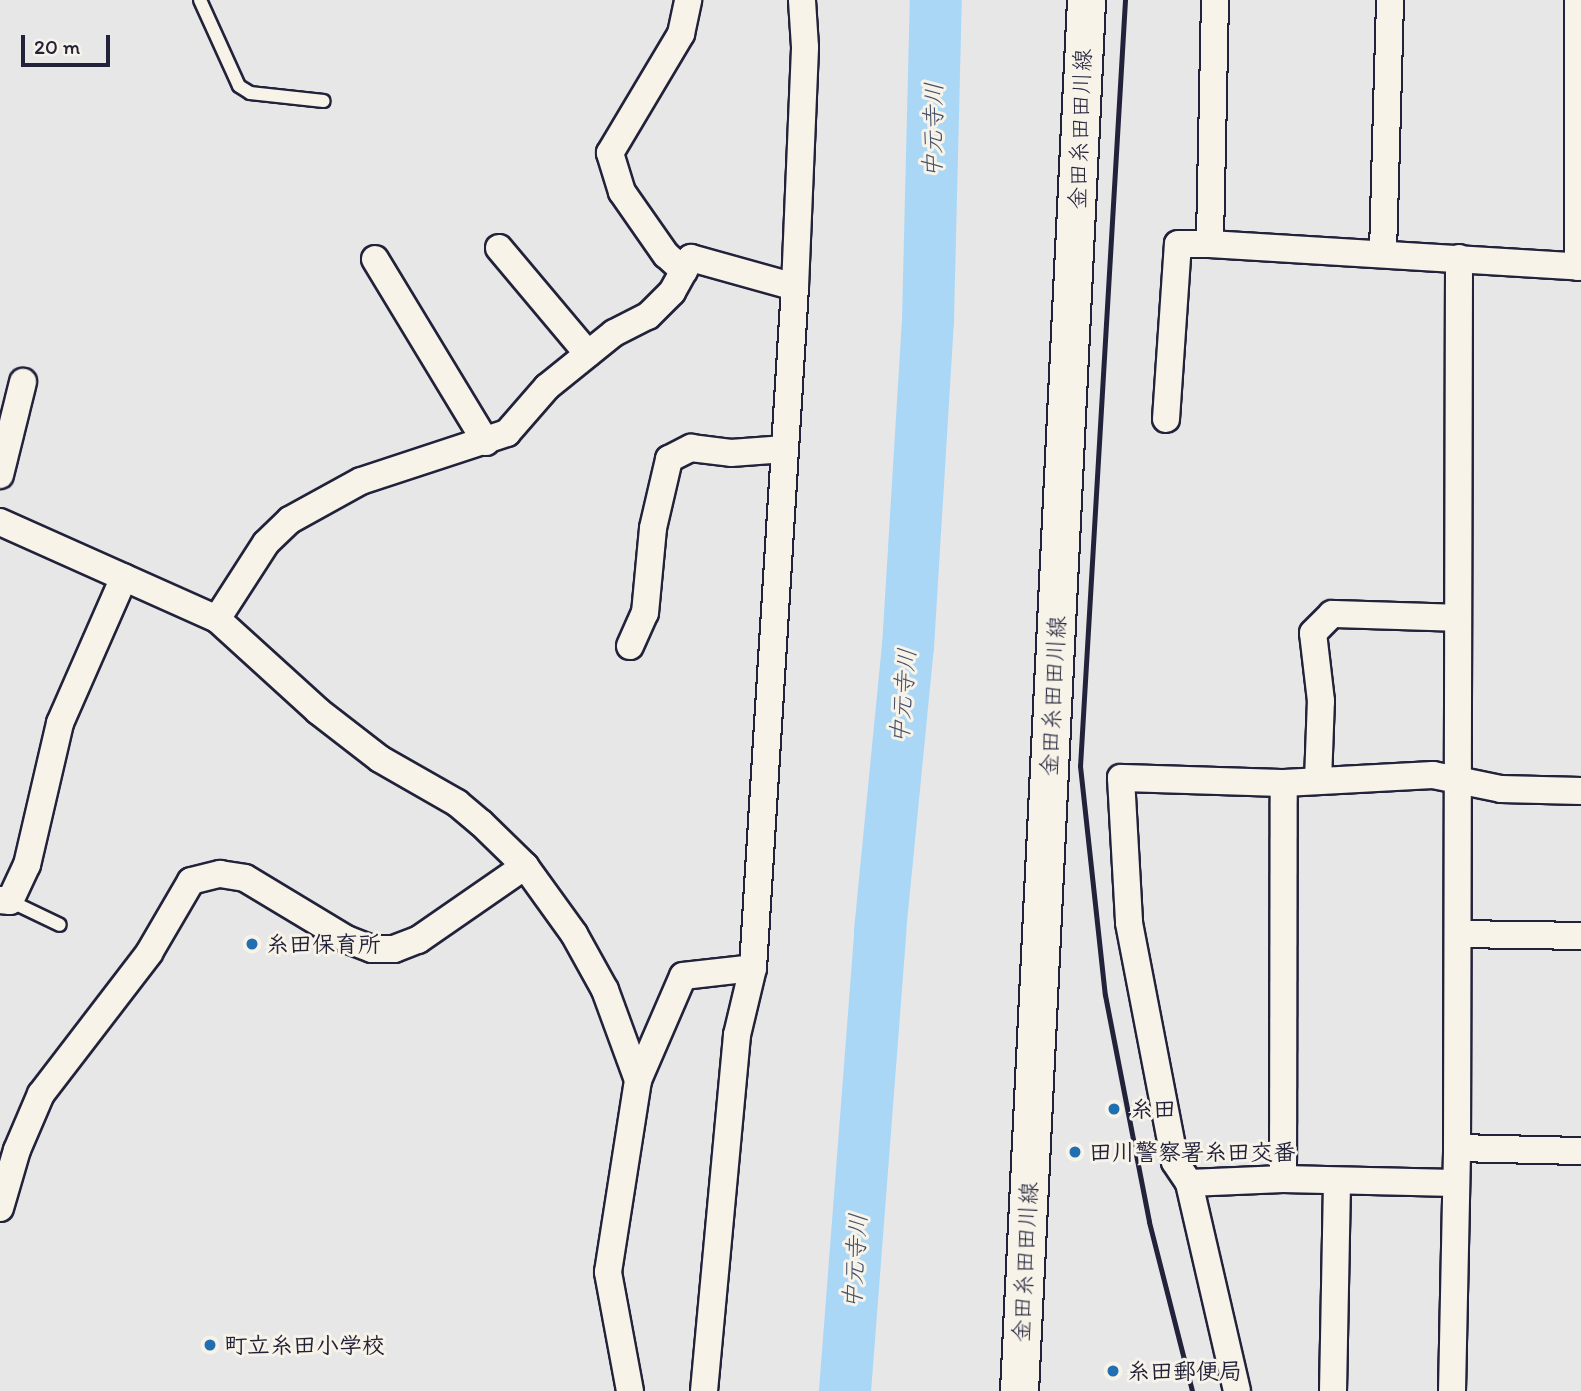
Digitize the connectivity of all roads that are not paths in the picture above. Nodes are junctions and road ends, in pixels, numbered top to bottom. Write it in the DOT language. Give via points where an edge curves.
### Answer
graph roads {
  1 [pos="200,0"];
  2 [pos="688,0"];
  3 [pos="802,0"];
  4 [pos="1086,0"];
  5 [pos="1215,0"];
  6 [pos="1390,0"];
  7 [pos="1578,0"];
  8 [pos="324,101"];
  9 [pos="1210,244"];
  10 [pos="499,248"];
  11 [pos="1382,252"];
  12 [pos="1459,258"];
  13 [pos="375,259"];
  14 [pos="1579,267"];
  15 [pos="684,271"];
  16 [pos="795,287"];
  17 [pos="588,354"];
  18 [pos="23,382"];
  19 [pos="1166,419"];
  20 [pos="486,442"];
  21 [pos="785,449"];
  22 [pos="0,475"];
  23 [pos="0,522"];
  24 [pos="124,576"];
  25 [pos="1457,618"];
  26 [pos="217,619"];
  27 [pos="630,646"];
  28 [pos="1318,781"];
  29 [pos="1284,783"];
  30 [pos="1458,783"];
  31 [pos="1581,790"];
  32 [pos="525,866"];
  33 [pos="5,901"];
  34 [pos="60,925"];
  35 [pos="1458,934"];
  36 [pos="1581,936"];
  37 [pos="753,968"];
  38 [pos="638,1080"];
  39 [pos="1457,1148"];
  40 [pos="1581,1151"];
  41 [pos="1283,1179"];
  42 [pos="1337,1181"];
  43 [pos="1189,1183"];
  44 [pos="1455,1184"];
  45 [pos="0,1208"];
  46 [pos="630,1391"];
  47 [pos="704,1391"];
  48 [pos="1019,1391"];
  49 [pos="1237,1391"];
  50 [pos="1333,1391"];
  51 [pos="1452,1391"];
  1 -- 8 [label="lane" via="239,86 250,93"];
  2 -- 15 [label="street" via="681,34 610,153 622,192 666,255"];
  3 -- 16 [label="street" via="805,47"];
  4 -- 48 [label="main road, 金田糸田田川線"];
  5 -- 9 [label="street"];
  6 -- 11 [label="street"];
  7 -- 14 [label="street"];
  9 -- 11 [label="street"];
  9 -- 19 [label="street" via="1178,244"];
  10 -- 17 [label="street"];
  11 -- 12 [label="street"];
  12 -- 14 [label="street"];
  12 -- 25 [label="street"];
  13 -- 20 [label="street"];
  15 -- 16 [label="street" via="691,258"];
  15 -- 17 [label="street" via="672,292 648,316 614,333"];
  16 -- 21 [label="street"];
  17 -- 20 [label="street" via="547,387 507,433"];
  18 -- 22 [label="street"];
  20 -- 26 [label="street" via="361,481 290,520 266,543"];
  21 -- 27 [label="street" via="731,453 691,447 668,459 653,528 645,613"];
  21 -- 37 [label="street"];
  23 -- 24 [label="street"];
  24 -- 26 [label="street"];
  24 -- 33 [label="street" via="60,723 43,809"];
  25 -- 28 [label="street" via="1332,614 1313,634 1321,701"];
  25 -- 30 [label="street"];
  26 -- 32 [label="street" via="318,711 380,759 457,803"];
  28 -- 29 [label="street"];
  28 -- 30 [label="street" via="1433,775"];
  29 -- 41 [label="street"];
  29 -- 43 [label="street" via="1121,778 1129,923 1175,1163"];
  30 -- 31 [label="street" via="1501,789"];
  30 -- 35 [label="street"];
  32 -- 38 [label="street" via="574,934 605,990"];
  32 -- 45 [label="street" via="418,940 394,949 372,949 346,939 244,878 220,874 191,881 149,953 41,1094 17,1150"];
  33 -- 34 [label="lane"];
  35 -- 36 [label="street"];
  35 -- 39 [label="street"];
  37 -- 38 [label="street" via="683,976"];
  37 -- 47 [label="street" via="737,1035"];
  38 -- 46 [label="street" via="608,1272"];
  39 -- 40 [label="street"];
  39 -- 44 [label="street"];
  41 -- 42 [label="street"];
  41 -- 43 [label="street"];
  42 -- 44 [label="street"];
  42 -- 50 [label="street"];
  43 -- 49 [label="street"];
  44 -- 51 [label="street"];
}
